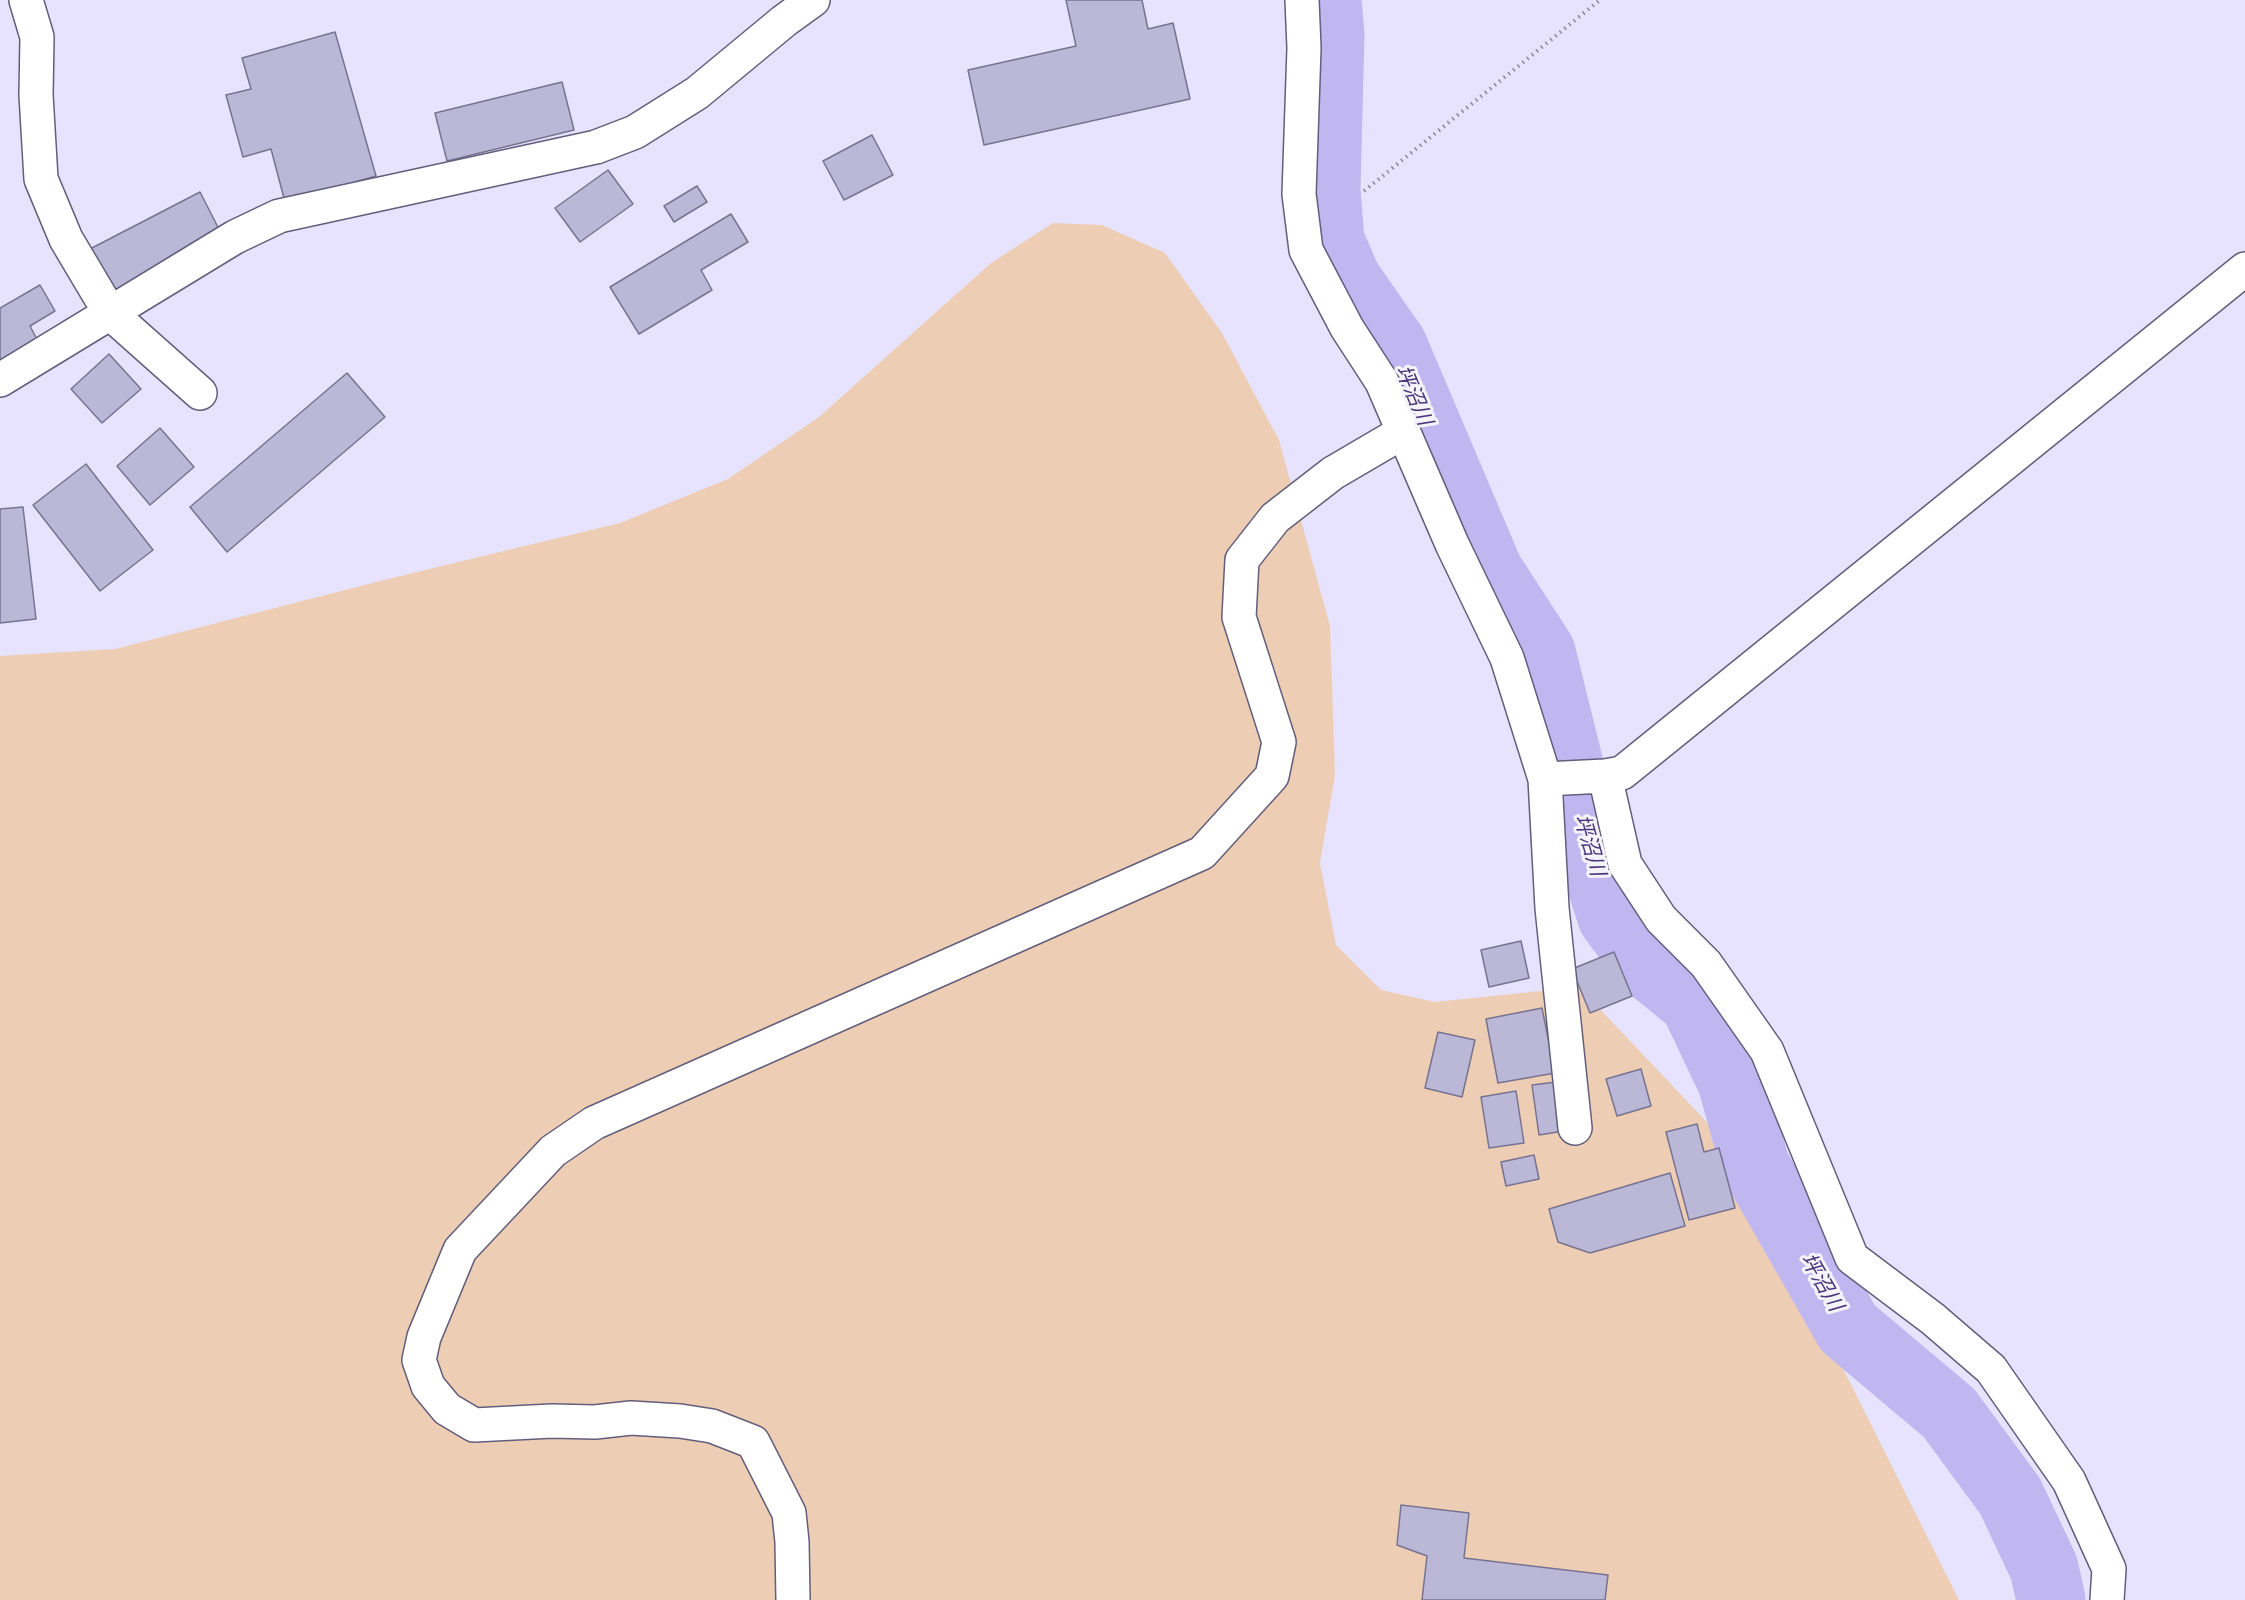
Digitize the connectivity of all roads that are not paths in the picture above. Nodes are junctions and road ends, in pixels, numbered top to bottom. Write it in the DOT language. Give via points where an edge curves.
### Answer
graph roads {
  1 [pos="26,0"];
  2 [pos="813,0"];
  3 [pos="1302,0"];
  4 [pos="2245,270"];
  5 [pos="110,313"];
  6 [pos="0,380"];
  7 [pos="200,393"];
  8 [pos="1403,432"];
  9 [pos="1574,778"];
  10 [pos="1575,1128"];
  11 [pos="793,1600"];
  12 [pos="2107,1600"];
  1 -- 5 [label="street" via="37,37 41,179 66,239"];
  2 -- 5 [label="street" via="698,93 635,132 596,147 279,216 234,237"];
  3 -- 8 [label="street" via="1299,194 1306,250 1347,328 1382,382"];
  4 -- 9 [label="street" via="1622,773"];
  5 -- 6 [label="street"];
  5 -- 7 [label="street"];
  8 -- 9 [label="street" via="1507,658"];
  8 -- 11 [label="street" via="1333,473 1275,518 1242,560 1239,617 1279,742 1272,776 1202,853 594,1123 553,1151 460,1250 424,1337 419,1360 428,1386 447,1409 474,1425 632,1418 680,1420 712,1426 753,1442 789,1513"];
  9 -- 10 [label="street" via="1552,908"];
  9 -- 12 [label="street" via="1662,919 1706,964 1767,1051 1852,1258 1991,1369 2069,1481 2109,1569"];
}
